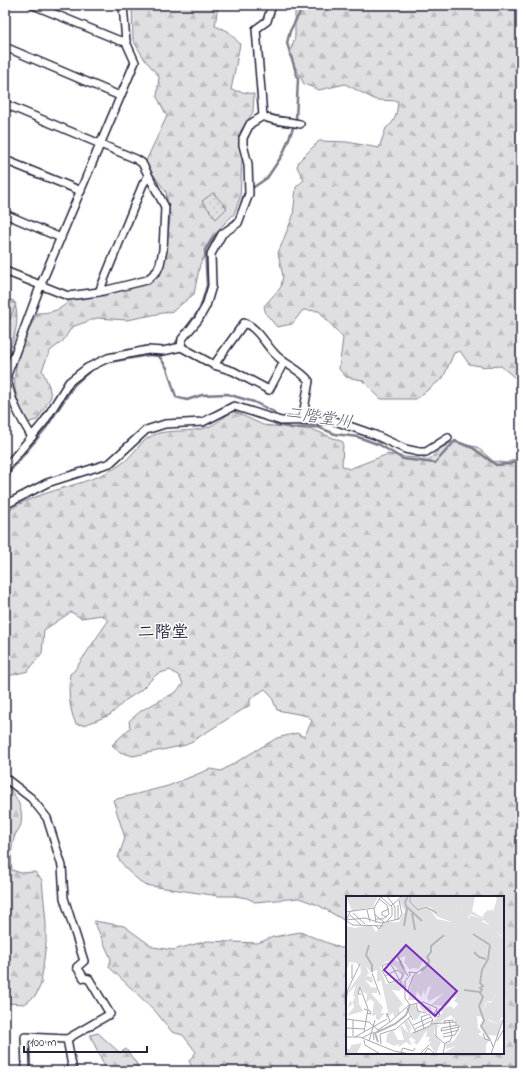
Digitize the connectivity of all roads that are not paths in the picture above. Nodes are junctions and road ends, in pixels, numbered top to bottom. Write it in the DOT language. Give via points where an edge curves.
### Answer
graph roads {
  1 [pos="33,5"];
  2 [pos="122,5"];
  3 [pos="272,5"];
  4 [pos="126,42"];
  5 [pos="5,47"];
  6 [pos="120,96"];
  7 [pos="5,104"];
  8 [pos="263,116"];
  9 [pos="300,124"];
  10 [pos="101,144"];
  11 [pos="5,160"];
  12 [pos="148,177"];
  13 [pos="81,191"];
  14 [pos="5,214"];
  15 [pos="61,238"];
  16 [pos="5,271"];
  17 [pos="41,284"];
  18 [pos="99,292"];
  19 [pos="175,348"];
  20 [pos="284,362"];
  21 [pos="214,365"];
  22 [pos="302,421"];
  23 [pos="32,436"];
  24 [pos="448,438"];
  25 [pos="5,473"];
  26 [pos="5,505"];
  27 [pos="5,778"];
  28 [pos="67,1039"];
  29 [pos="26,1071"];
  30 [pos="73,1071"];
  1 -- 4 [label="street"];
  2 -- 4 [label="street"];
  3 -- 8 [label="street" via="267,21 256,29"];
  4 -- 6 [label="street" via="135,62"];
  5 -- 6 [label="street"];
  6 -- 10 [label="street"];
  7 -- 10 [label="street"];
  8 -- 9 [label="street" via="271,121 283,120"];
  8 -- 19 [label="street" via="250,124 243,138 250,194 238,223 222,234 211,254 212,286 206,306"];
  10 -- 12 [label="street" via="142,163"];
  10 -- 13 [label="street"];
  11 -- 13 [label="street"];
  12 -- 18 [label="street"];
  12 -- 18 [label="street" via="166,211 162,257 157,271 147,280"];
  13 -- 15 [label="street"];
  14 -- 15 [label="street"];
  15 -- 17 [label="street"];
  16 -- 17 [label="street"];
  17 -- 18 [label="street" via="68,296"];
  17 -- 23 [label="street" via="7,375 8,389 17,412"];
  19 -- 21 [label="street"];
  19 -- 23 [label="street" via="157,352 138,352 90,365 69,382"];
  20 -- 21 [label="street" via="269,390 233,371"];
  20 -- 21 [label="street" via="246,323"];
  20 -- 22 [label="street" via="303,373 310,381"];
  22 -- 24 [label="street" via="332,420 405,449 419,452 426,452"];
  22 -- 26 [label="street" via="281,421 234,406 203,422 165,424 146,430 110,463 47,483"];
  23 -- 25 [label="street" via="7,466"];
  27 -- 28 [label="street" via="31,798 47,818 62,866 64,898 84,961 77,967 84,978 89,979 110,1014"];
  28 -- 29 [label="street" via="25,1037"];
  28 -- 30 [label="street"];
}
